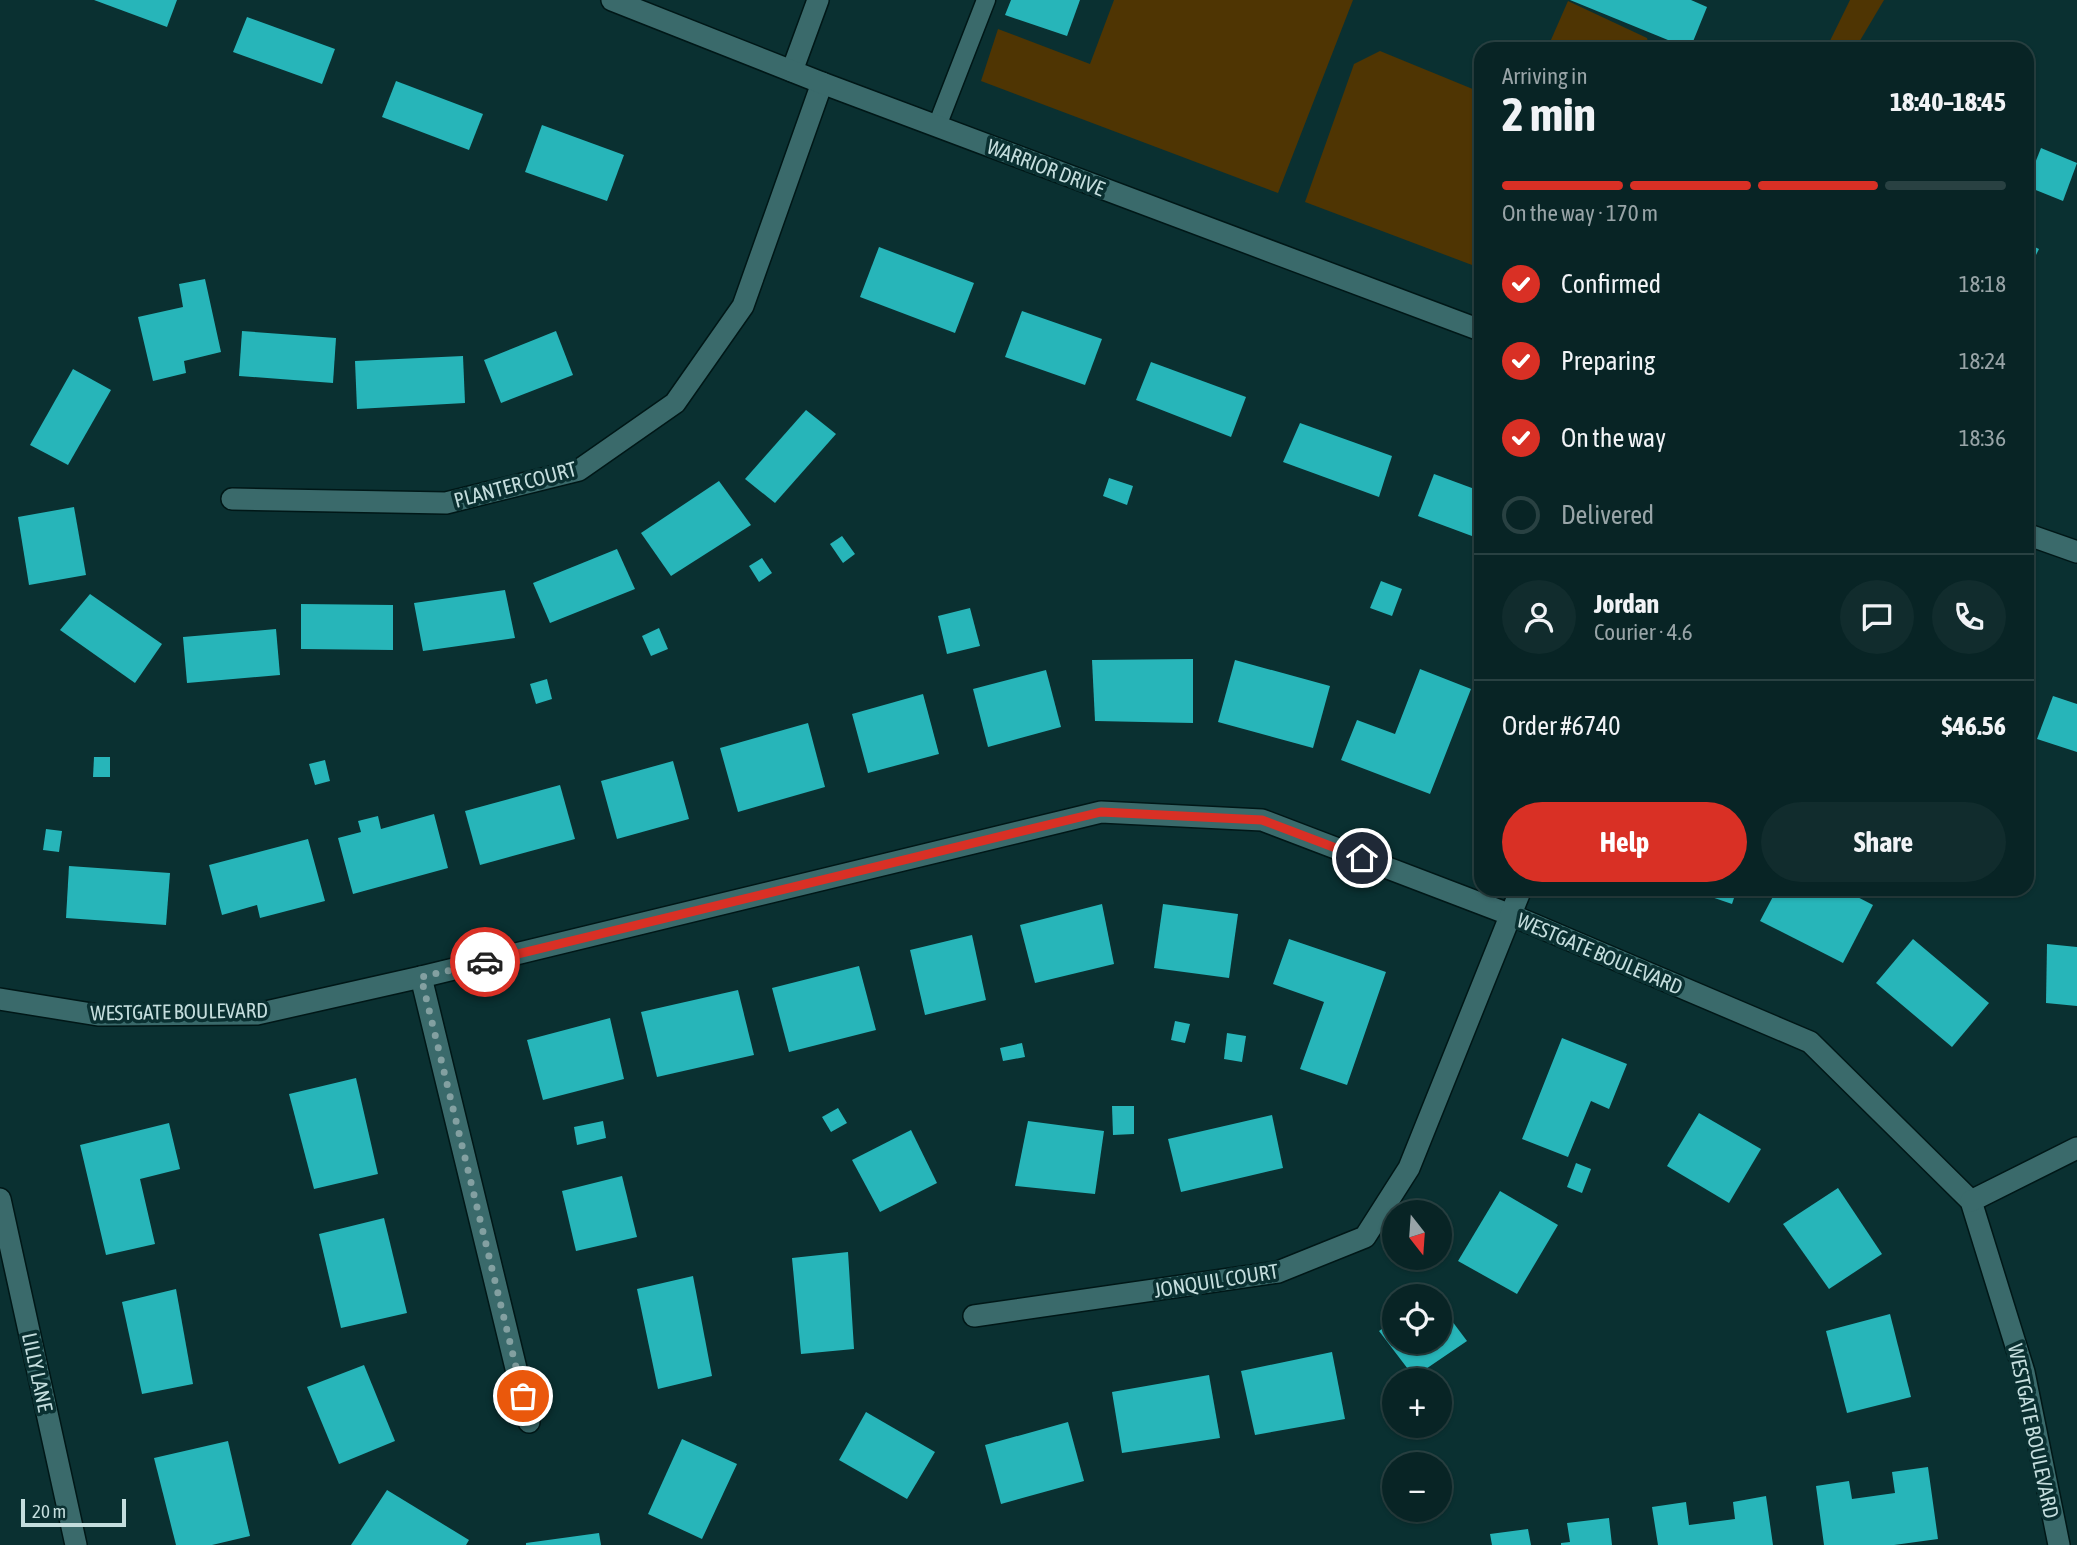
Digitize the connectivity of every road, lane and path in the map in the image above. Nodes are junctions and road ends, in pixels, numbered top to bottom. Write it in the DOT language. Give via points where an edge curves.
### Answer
graph roads {
  1 [pos="612,0"];
  2 [pos="818,0"];
  3 [pos="986,0"];
  4 [pos="792,71"];
  5 [pos="821,83"];
  6 [pos="937,126"];
  7 [pos="1474,328"];
  8 [pos="232,499"];
  9 [pos="2034,537"];
  10 [pos="2077,552"];
  11 [pos="1518,896"];
  12 [pos="1511,915"];
  13 [pos="421,977"];
  14 [pos="0,999"];
  15 [pos="2077,1149"];
  16 [pos="0,1199"];
  17 [pos="1971,1201"];
  18 [pos="974,1316"];
  19 [pos="529,1422"];
  20 [pos="76,1545"];
  21 [pos="2059,1545"];
  1 -- 4 [label="street, WARRIOR DRIVE"];
  2 -- 4 [label="street"];
  3 -- 6 [label="lane"];
  4 -- 5 [label="street, WARRIOR DRIVE"];
  5 -- 6 [label="street, WARRIOR DRIVE"];
  5 -- 8 [label="street, PLANTER COURT" via="743,306 675,403 579,470 446,503"];
  6 -- 7 [label="street, WARRIOR DRIVE"];
  9 -- 10 [label="street"];
  11 -- 12 [label="street, JONQUIL COURT"];
  12 -- 13 [label="street, WESTGATE BOULEVARD" via="1262,820 1101,812"];
  12 -- 17 [label="street, WESTGATE BOULEVARD" via="1810,1042"];
  12 -- 18 [label="street, JONQUIL COURT" via="1409,1168 1365,1237 1279,1272"];
  13 -- 14 [label="street, WESTGATE BOULEVARD" via="257,1014 98,1015"];
  13 -- 19 [label="street"];
  15 -- 17 [label="street"];
  16 -- 20 [label="street, LILLY LANE"];
  17 -- 21 [label="street, WESTGATE BOULEVARD" via="2024,1372"];
}
